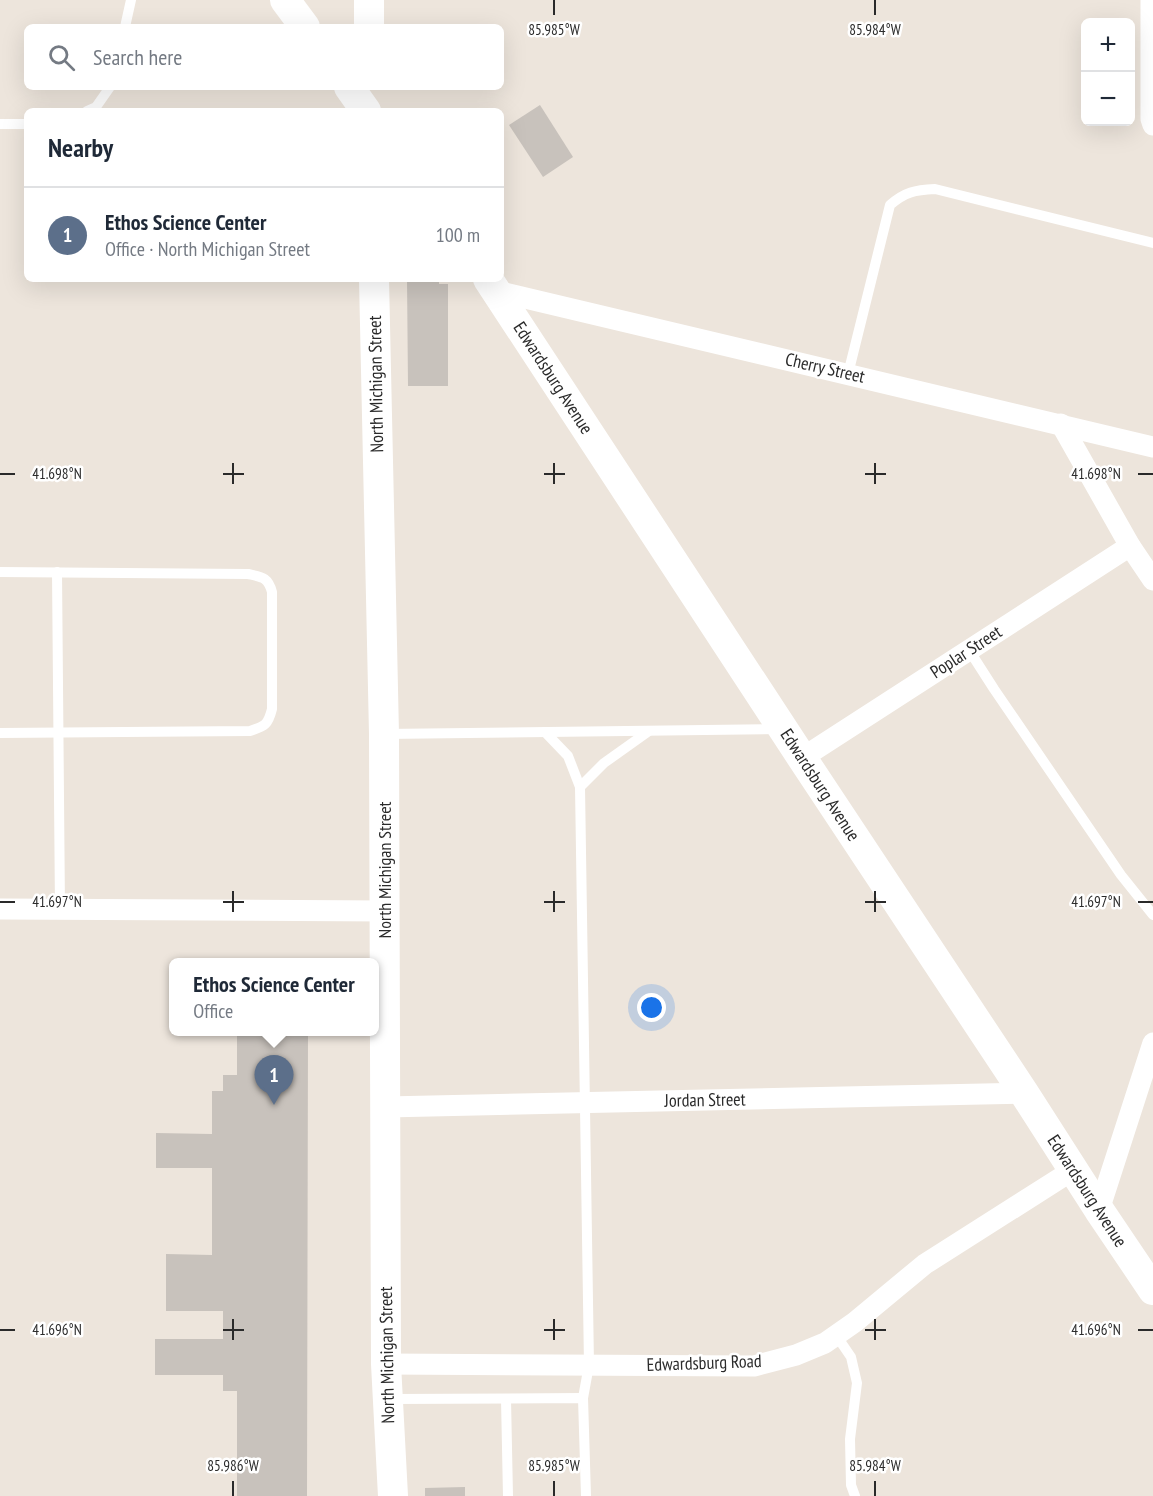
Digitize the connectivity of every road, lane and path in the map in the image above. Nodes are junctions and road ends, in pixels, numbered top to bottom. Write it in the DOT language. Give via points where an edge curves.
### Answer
graph roads {
  1 [pos="131,0"];
  2 [pos="285,0"];
  3 [pos="369,0"];
  4 [pos="1151,0"];
  5 [pos="126,24"];
  6 [pos="303,24"];
  7 [pos="369,24"];
  8 [pos="108,90"];
  9 [pos="350,90"];
  10 [pos="370,90"];
  11 [pos="94,108"];
  12 [pos="366,108"];
  13 [pos="368,108"];
  14 [pos="0,124"];
  15 [pos="24,124"];
  16 [pos="1153,125"];
  17 [pos="1153,243"];
  18 [pos="374,282"];
  19 [pos="492,285"];
  20 [pos="848,374"];
  21 [pos="1061,424"];
  22 [pos="1153,447"];
  23 [pos="1131,546"];
  24 [pos="0,572"];
  25 [pos="57,572"];
  26 [pos="1153,580"];
  27 [pos="969,650"];
  28 [pos="783,729"];
  29 [pos="649,731"];
  30 [pos="0,732"];
  31 [pos="58,732"];
  32 [pos="545,732"];
  33 [pos="384,734"];
  34 [pos="802,758"];
  35 [pos="580,787"];
  36 [pos="0,909"];
  37 [pos="60,910"];
  38 [pos="385,911"];
  39 [pos="1153,915"];
  40 [pos="1153,1043"];
  41 [pos="1024,1093"];
  42 [pos="585,1103"];
  43 [pos="386,1107"];
  44 [pos="1073,1170"];
  45 [pos="1099,1210"];
  46 [pos="1153,1290"];
  47 [pos="836,1335"];
  48 [pos="386,1364"];
  49 [pos="589,1365"];
  50 [pos="583,1398"];
  51 [pos="387,1399"];
  52 [pos="506,1399"];
  53 [pos="393,1496"];
  54 [pos="508,1496"];
  55 [pos="586,1496"];
  56 [pos="855,1496"];
  1 -- 5 [label="lane"];
  2 -- 6 [label="street"];
  3 -- 7 [label="street"];
  4 -- 16 [label="street"];
  8 -- 11 [label="lane"];
  9 -- 12 [label="street"];
  10 -- 13 [label="street"];
  14 -- 15 [label="lane"];
  17 -- 20 [label="lane" via="935,189 900,196 890,205"];
  18 -- 33 [label="street, North Michigan Street"];
  19 -- 20 [label="street, Cherry Street"];
  19 -- 28 [label="street, Edwardsburg Avenue"];
  20 -- 21 [label="street, Cherry Street"];
  21 -- 22 [label="street, Cherry Street"];
  21 -- 23 [label="street"];
  23 -- 26 [label="street"];
  23 -- 27 [label="street, Poplar Street"];
  24 -- 25 [label="lane"];
  25 -- 31 [label="lane"];
  25 -- 31 [label="lane" via="248,574 263,577 272,592 272,709 270,720 263,727 250,731"];
  27 -- 34 [label="street, Poplar Street"];
  27 -- 39 [label="lane"];
  28 -- 29 [label="lane"];
  28 -- 34 [label="street, Edwardsburg Avenue"];
  29 -- 32 [label="lane"];
  29 -- 35 [label="lane" via="604,763"];
  30 -- 31 [label="lane"];
  31 -- 37 [label="lane"];
  32 -- 33 [label="lane"];
  32 -- 35 [label="lane" via="568,756"];
  33 -- 38 [label="street, North Michigan Street"];
  34 -- 41 [label="street, Edwardsburg Avenue"];
  35 -- 42 [label="lane"];
  36 -- 37 [label="street"];
  37 -- 38 [label="street"];
  38 -- 43 [label="street, North Michigan Street"];
  40 -- 45 [label="street"];
  41 -- 42 [label="street, Jordan Street"];
  41 -- 44 [label="street, Edwardsburg Avenue"];
  42 -- 43 [label="street, Jordan Street"];
  42 -- 49 [label="lane"];
  43 -- 48 [label="street, North Michigan Street"];
  44 -- 45 [label="street, Edwardsburg Avenue"];
  44 -- 47 [label="street, Edwardsburg Road" via="926,1264"];
  45 -- 46 [label="street, Edwardsburg Avenue"];
  47 -- 49 [label="street, Edwardsburg Road" via="796,1355 754,1366"];
  47 -- 56 [label="lane" via="851,1357 857,1383 850,1439 851,1485"];
  48 -- 49 [label="street, Edwardsburg Road"];
  48 -- 51 [label="street, North Michigan Street"];
  49 -- 50 [label="lane"];
  50 -- 52 [label="lane"];
  50 -- 55 [label="lane"];
  51 -- 52 [label="lane"];
  51 -- 53 [label="street, North Michigan Street"];
  52 -- 54 [label="lane"];
}
